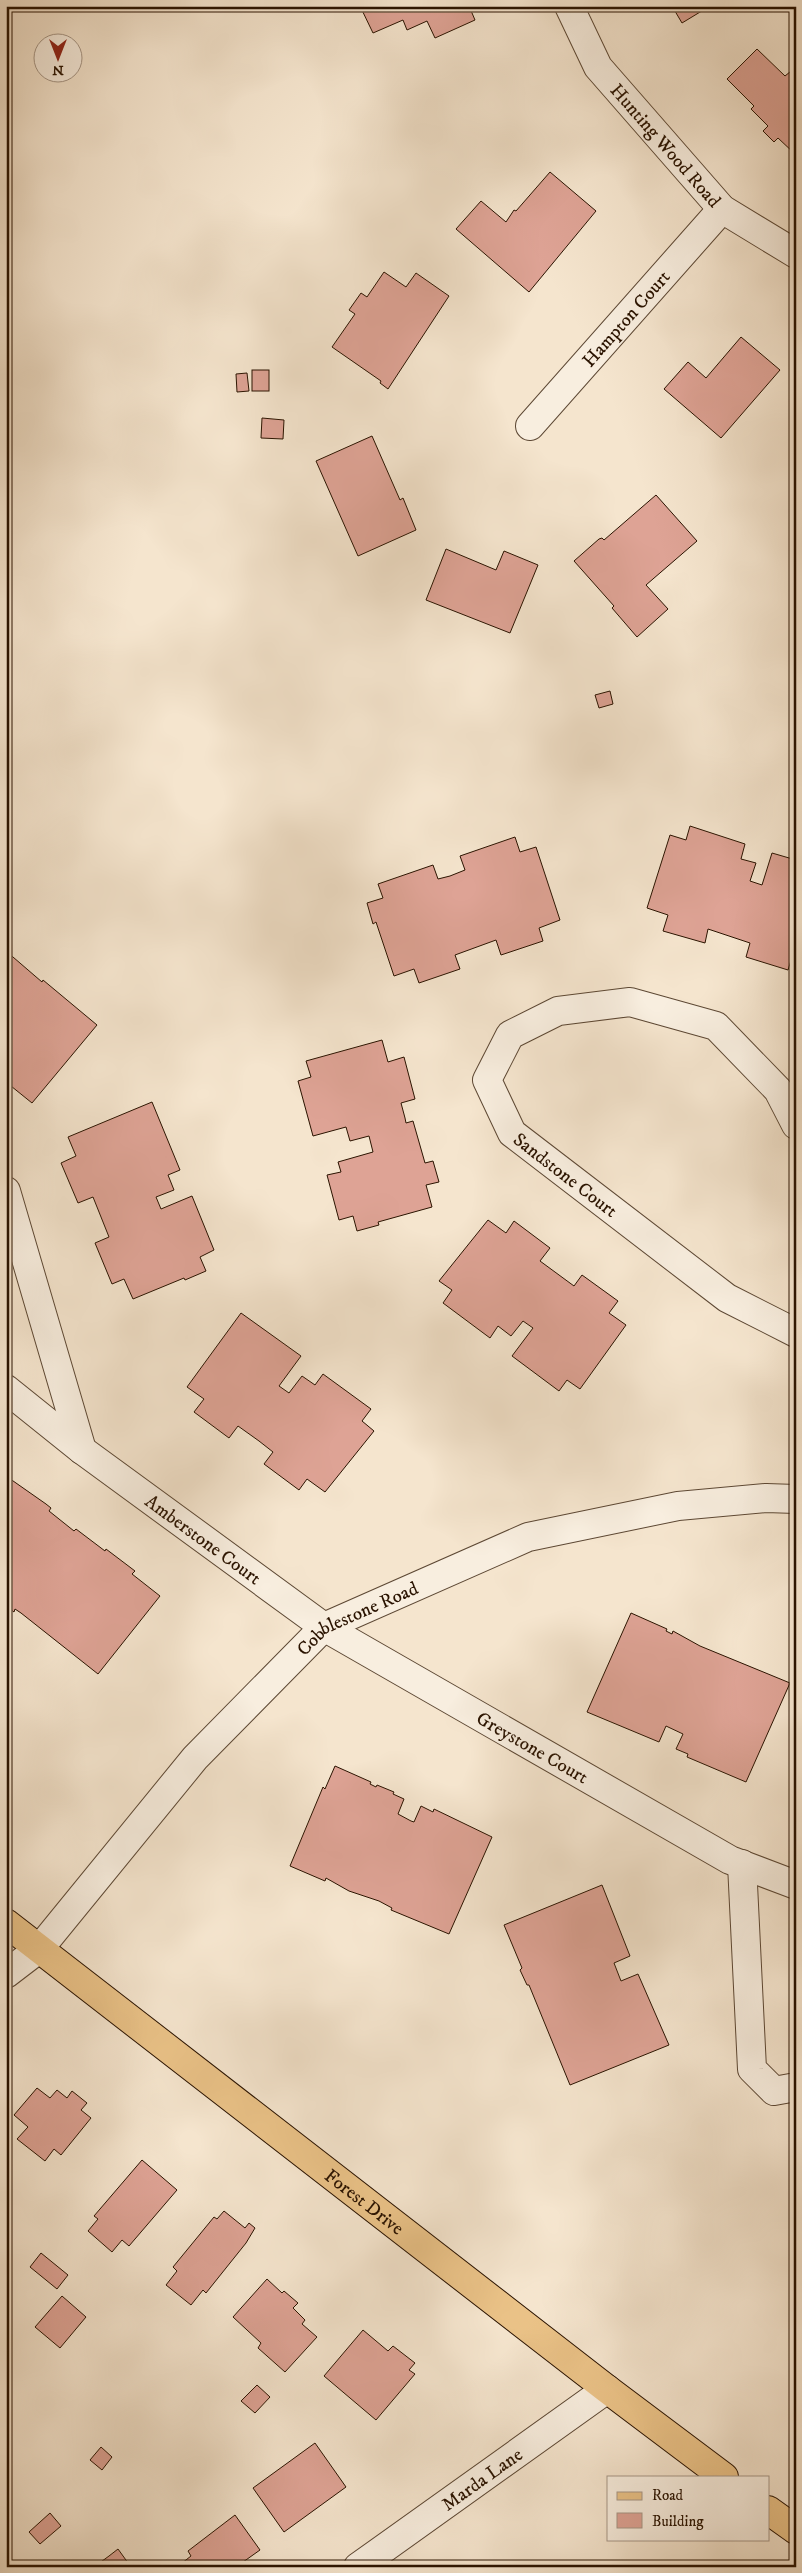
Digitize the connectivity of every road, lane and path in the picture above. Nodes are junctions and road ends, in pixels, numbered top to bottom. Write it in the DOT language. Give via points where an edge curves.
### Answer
graph roads {
  1 [pos="570,6"];
  2 [pos="722,209"];
  3 [pos="796,254"];
  4 [pos="530,426"];
  5 [pos="796,1125"];
  6 [pos="6,1191"];
  7 [pos="796,1333"];
  8 [pos="6,1389"];
  9 [pos="82,1450"];
  10 [pos="796,1499"];
  11 [pos="324,1627"];
  12 [pos="742,1864"];
  13 [pos="796,1885"];
  14 [pos="6,1923"];
  15 [pos="40,1948"];
  16 [pos="6,1974"];
  17 [pos="796,2087"];
  18 [pos="607,2389"];
  19 [pos="723,2476"];
  20 [pos="770,2511"];
  21 [pos="796,2530"];
  22 [pos="358,2567"];
  1 -- 2 [label="street, Hunting Wood Road" via="598,67"];
  2 -- 3 [label="street, Hunting Wood Road"];
  2 -- 4 [label="street, Hampton Court"];
  5 -- 7 [label="street, Sandstone Court" via="778,1090 716,1026 630,1002 558,1011 510,1035 487,1080 512,1133 727,1298"];
  6 -- 9 [label="street"];
  8 -- 9 [label="street, Amberstone Court"];
  9 -- 11 [label="street, Amberstone Court"];
  10 -- 11 [label="street, Cobblestone Road" via="766,1498 678,1506 528,1538"];
  11 -- 12 [label="street, Greystone Court"];
  11 -- 15 [label="street, Cobblestone Road" via="195,1758"];
  12 -- 13 [label="street, Greystone Court"];
  12 -- 17 [label="street" via="752,2069 774,2091"];
  14 -- 15 [label="main road, Forest Drive"];
  15 -- 16 [label="street, Cobblestone Road"];
  15 -- 18 [label="main road, Forest Drive"];
  18 -- 19 [label="main road, Forest Drive"];
  18 -- 22 [label="street, Marda Lane"];
  20 -- 21 [label="main road"];
}
